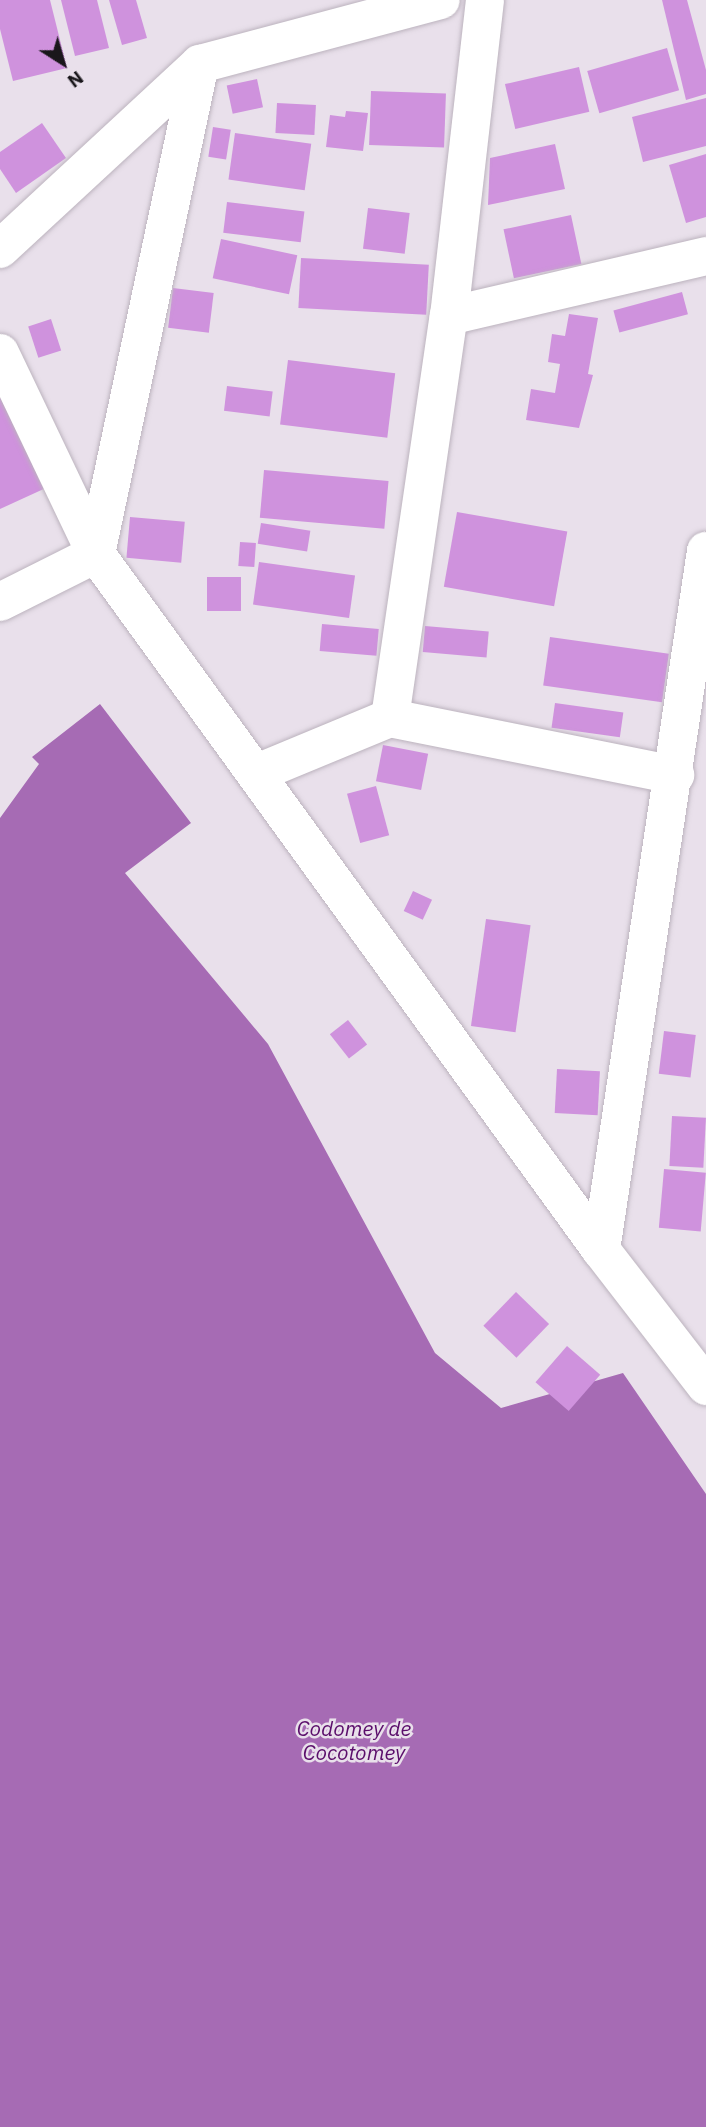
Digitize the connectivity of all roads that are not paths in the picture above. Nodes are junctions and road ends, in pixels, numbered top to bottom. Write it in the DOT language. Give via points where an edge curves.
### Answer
graph roads {
  1 [pos="441,0"];
  2 [pos="485,0"];
  3 [pos="200,64"];
  4 [pos="1,244"];
  5 [pos="706,257"];
  6 [pos="449,316"];
  7 [pos="0,353"];
  8 [pos="706,551"];
  9 [pos="96,554"];
  10 [pos="0,602"];
  11 [pos="390,718"];
  12 [pos="257,773"];
  13 [pos="675,775"];
  14 [pos="601,1250"];
  15 [pos="706,1386"];
  1 -- 3 [label="street"];
  2 -- 6 [label="street"];
  3 -- 4 [label="street"];
  3 -- 9 [label="street"];
  5 -- 6 [label="street"];
  6 -- 11 [label="street"];
  7 -- 9 [label="street"];
  8 -- 13 [label="street"];
  9 -- 10 [label="street"];
  9 -- 12 [label="street"];
  11 -- 12 [label="street"];
  11 -- 13 [label="street"];
  12 -- 14 [label="street"];
  13 -- 14 [label="street"];
  14 -- 15 [label="street"];
}
